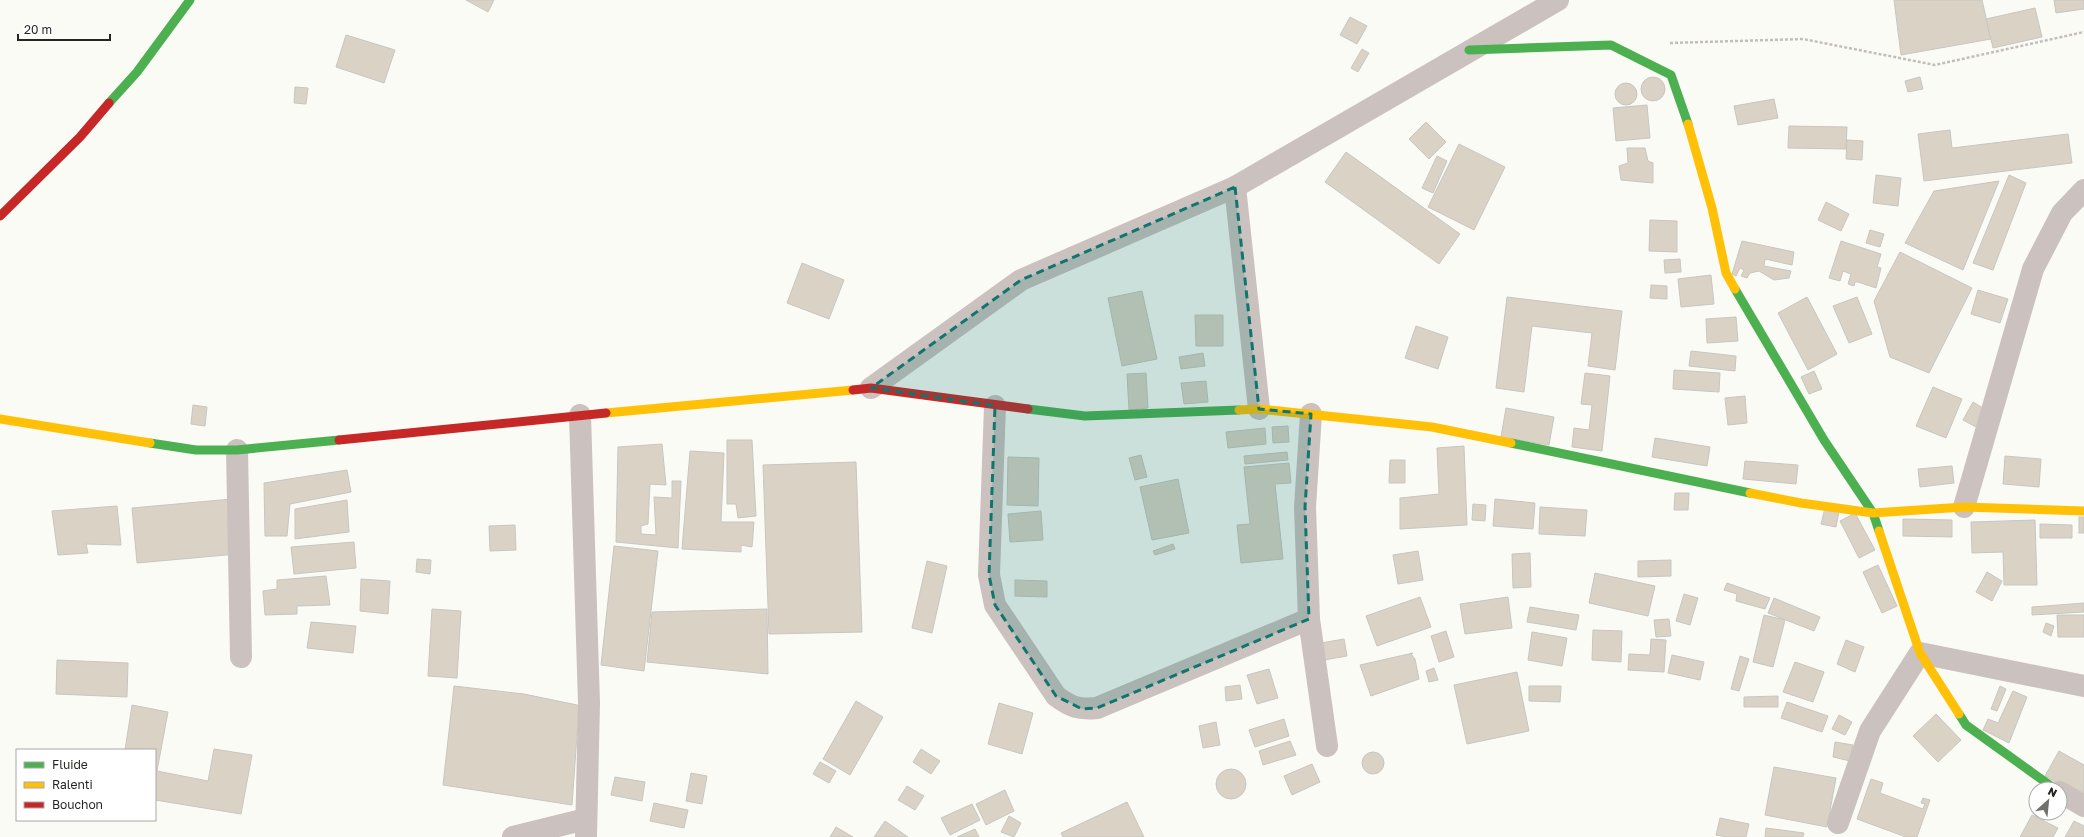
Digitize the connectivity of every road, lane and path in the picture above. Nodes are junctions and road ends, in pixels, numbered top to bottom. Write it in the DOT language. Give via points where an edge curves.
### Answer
graph roads {
  1 [pos="190,0"];
  2 [pos="1558,0"];
  3 [pos="2084,32"];
  4 [pos="1667,43"];
  5 [pos="1469,50"];
  6 [pos="1235,187"];
  7 [pos="2084,190"];
  8 [pos="0,216"];
  9 [pos="870,388"];
  10 [pos="995,406"];
  11 [pos="1259,409"];
  12 [pos="1311,414"];
  13 [pos="580,415"];
  14 [pos="0,419"];
  15 [pos="238,450"];
  16 [pos="1964,507"];
  17 [pos="2084,511"];
  18 [pos="1873,513"];
  19 [pos="1309,619"];
  20 [pos="1920,653"];
  21 [pos="241,657"];
  22 [pos="2084,686"];
  23 [pos="1327,746"];
  24 [pos="2044,781"];
  25 [pos="2068,797"];
  26 [pos="2084,806"];
  27 [pos="1838,823"];
  28 [pos="586,828"];
  29 [pos="513,837"];
  1 -- 8 [label="street" via="137,72 91,125"];
  2 -- 5 [label="street"];
  3 -- 4 [label="path" via="1934,65 1803,39"];
  5 -- 6 [label="street"];
  5 -- 18 [label="street" via="1611,45 1671,75 1694,143 1726,273 1824,440"];
  6 -- 9 [label="street" via="1021,280"];
  6 -- 11 [label="street"];
  7 -- 16 [label="street" via="2062,213 2033,269"];
  9 -- 10 [label="street"];
  9 -- 13 [label="street"];
  10 -- 11 [label="street" via="1085,416"];
  10 -- 19 [label="street" via="990,575 995,605 1056,696 1068,705 1082,709 1097,708"];
  11 -- 12 [label="street"];
  12 -- 18 [label="street" via="1432,427 1801,503"];
  12 -- 19 [label="street" via="1305,507"];
  13 -- 15 [label="street"];
  13 -- 28 [label="street" via="589,703"];
  14 -- 15 [label="street" via="196,450"];
  15 -- 21 [label="street"];
  16 -- 17 [label="street"];
  16 -- 18 [label="street"];
  18 -- 20 [label="street"];
  19 -- 23 [label="street"];
  20 -- 22 [label="street"];
  20 -- 24 [label="street" via="1966,725"];
  20 -- 27 [label="street" via="1870,731"];
  25 -- 26 [label="street"];
  28 -- 29 [label="street"];
}
